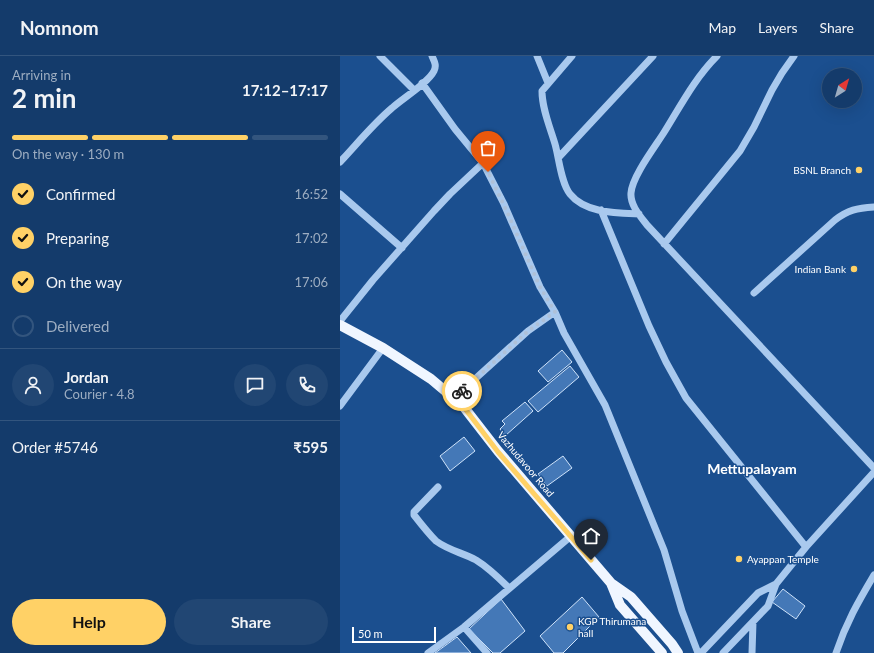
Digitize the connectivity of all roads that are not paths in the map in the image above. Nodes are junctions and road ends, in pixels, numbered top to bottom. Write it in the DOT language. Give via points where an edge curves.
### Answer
graph roads {
  1 [pos="380,56"];
  2 [pos="432,56"];
  3 [pos="536,56"];
  4 [pos="572,56"];
  5 [pos="653,56"];
  6 [pos="717,56"];
  7 [pos="794,56"];
  8 [pos="422,83"];
  9 [pos="548,83"];
  10 [pos="414,90"];
  11 [pos="559,157"];
  12 [pos="340,162"];
  13 [pos="483,163"];
  14 [pos="340,194"];
  15 [pos="874,207"];
  16 [pos="601,210"];
  17 [pos="639,214"];
  18 [pos="664,244"];
  19 [pos="402,248"];
  20 [pos="754,293"];
  21 [pos="555,312"];
  22 [pos="340,321"];
  23 [pos="340,325"];
  24 [pos="383,348"];
  25 [pos="454,398"];
  26 [pos="340,406"];
  27 [pos="874,468"];
  28 [pos="874,472"];
  29 [pos="438,487"];
  30 [pos="571,536"];
  31 [pos="806,546"];
  32 [pos="874,576"];
  33 [pos="611,583"];
  34 [pos="776,584"];
  35 [pos="509,588"];
  36 [pos="753,622"];
  37 [pos="464,627"];
  38 [pos="428,653"];
  39 [pos="488,653"];
  40 [pos="662,653"];
  41 [pos="678,653"];
  42 [pos="698,653"];
  43 [pos="701,653"];
  44 [pos="723,653"];
  45 [pos="752,653"];
  46 [pos="836,653"];
  1 -- 10 [label="street"];
  2 -- 8 [label="street" via="435,62 434,72"];
  3 -- 9 [label="street"];
  4 -- 9 [label="street"];
  5 -- 11 [label="street"];
  6 -- 17 [label="street" via="693,85 641,168 631,193"];
  7 -- 18 [label="street" via="772,90 740,151"];
  8 -- 10 [label="street"];
  8 -- 13 [label="street"];
  9 -- 11 [label="street" via="542,91 542,99"];
  10 -- 12 [label="street" via="391,108"];
  11 -- 16 [label="street" via="569,193 578,201"];
  13 -- 19 [label="street" via="450,194"];
  13 -- 21 [label="street" via="540,287"];
  14 -- 19 [label="street"];
  15 -- 20 [label="street" via="858,208 844,214"];
  16 -- 17 [label="street" via="619,214"];
  16 -- 31 [label="street" via="649,326 686,398"];
  17 -- 18 [label="street"];
  18 -- 27 [label="street"];
  19 -- 22 [label="street"];
  21 -- 25 [label="street" via="528,331"];
  21 -- 42 [label="street" via="564,333 605,405 661,544"];
  23 -- 24 [label="main road, Vazhudavoor Road"];
  24 -- 25 [label="main road, Vazhudavoor Road" via="431,379"];
  24 -- 26 [label="street"];
  25 -- 30 [label="main road, Vazhudavoor Road"];
  28 -- 31 [label="street"];
  29 -- 35 [label="street" via="414,515 438,542 478,562"];
  30 -- 33 [label="main road, Vazhudavoor Road"];
  30 -- 35 [label="street"];
  31 -- 34 [label="street"];
  32 -- 46 [label="street" via="854,607"];
  33 -- 40 [label="main road, Vazhudavoor Road" via="620,605"];
  33 -- 41 [label="main road" via="631,597"];
  34 -- 36 [label="street" via="768,606"];
  34 -- 43 [label="street" via="758,593"];
  35 -- 37 [label="street"];
  36 -- 44 [label="street"];
  36 -- 45 [label="street"];
  37 -- 38 [label="street"];
  37 -- 39 [label="street"];
}
